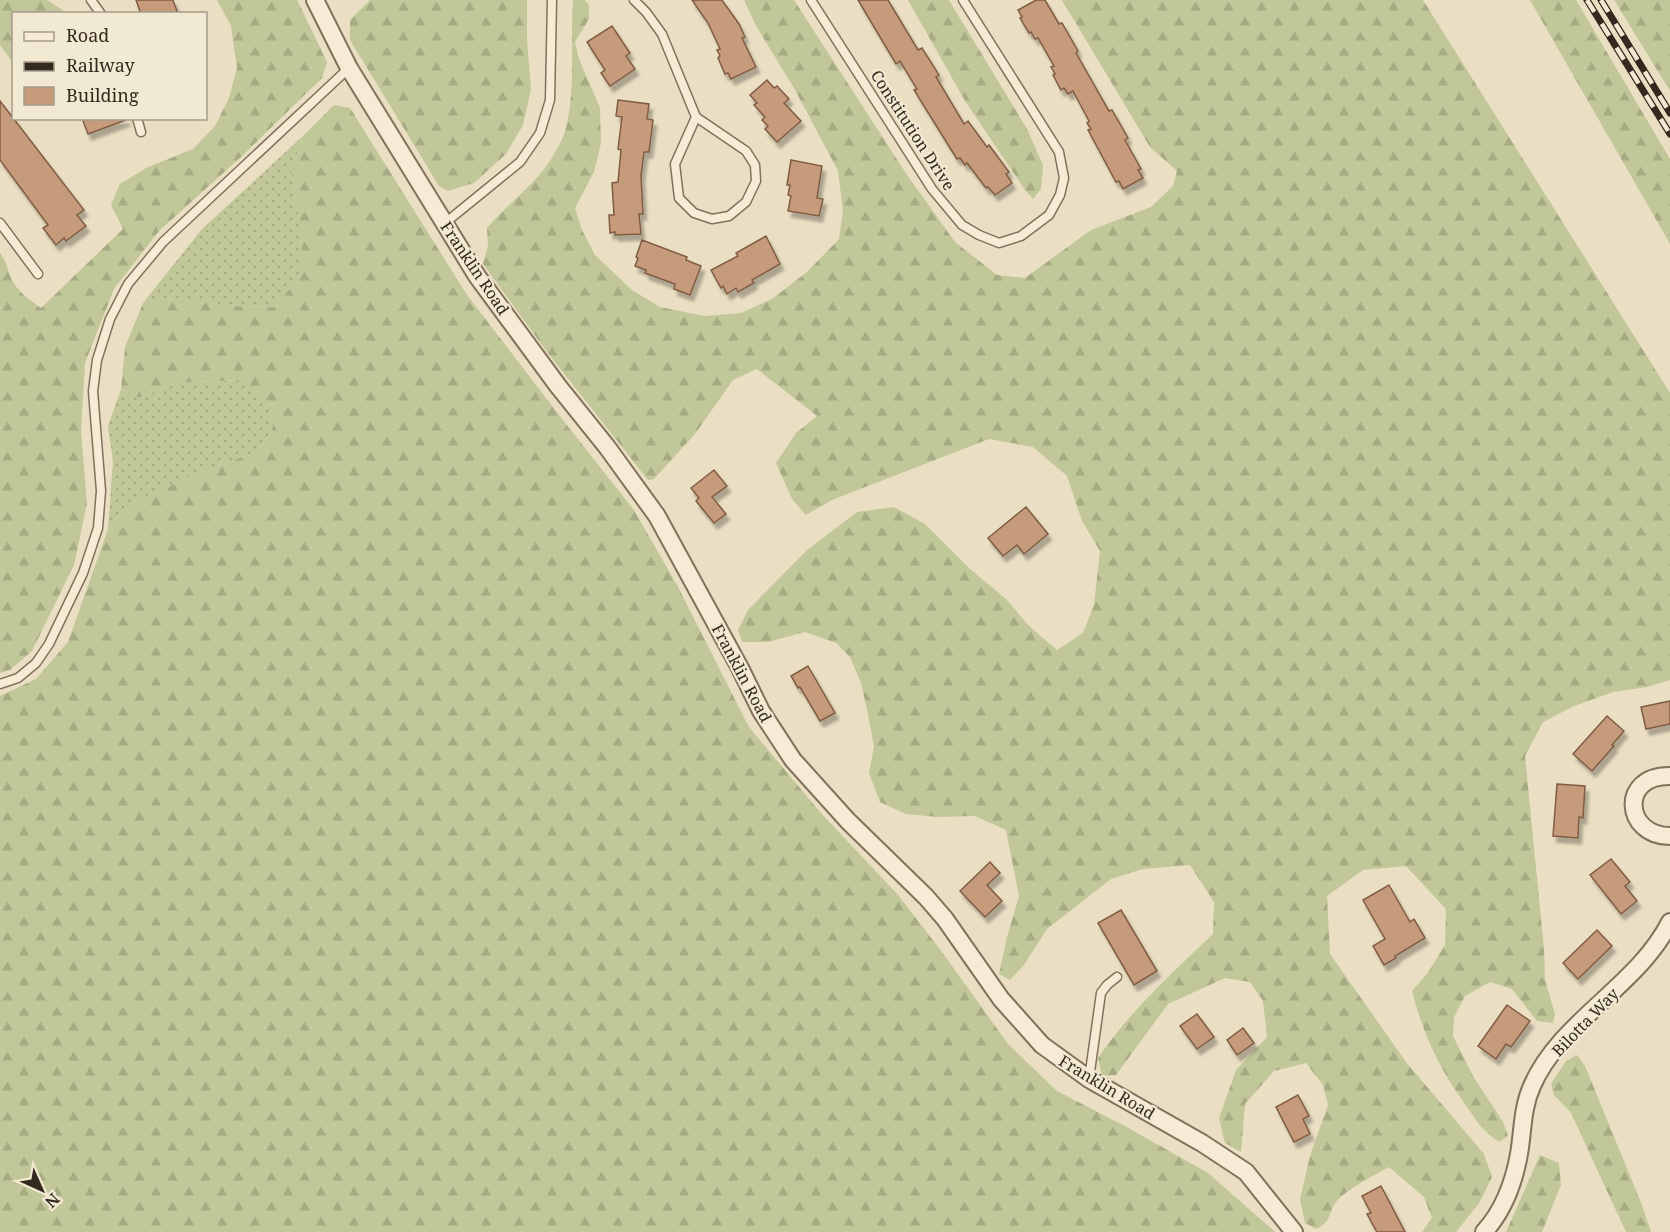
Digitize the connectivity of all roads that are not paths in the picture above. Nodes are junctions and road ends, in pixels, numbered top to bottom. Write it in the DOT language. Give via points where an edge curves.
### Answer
graph roads {
  1 [pos="315,0"];
  2 [pos="552,0"];
  3 [pos="634,0"];
  4 [pos="811,0"];
  5 [pos="963,0"];
  6 [pos="349,68"];
  7 [pos="696,117"];
  8 [pos="138,120"];
  9 [pos="141,132"];
  10 [pos="0,223"];
  11 [pos="445,224"];
  12 [pos="38,274"];
  13 [pos="0,684"];
  14 [pos="1670,776"];
  15 [pos="1670,836"];
  16 [pos="1670,922"];
  17 [pos="1117,977"];
  18 [pos="1089,1079"];
  19 [pos="1294,1232"];
  20 [pos="1484,1232"];
  1 -- 6 [label="street, Franklin Road"];
  2 -- 11 [label="lane" via="550,100 540,133 520,162"];
  3 -- 7 [label="lane" via="662,34"];
  4 -- 5 [label="lane, Constitution Drive" via="932,189 962,225 999,243 1021,236 1049,216 1064,178 1059,152"];
  6 -- 11 [label="street, Franklin Road"];
  6 -- 13 [label="lane" via="163,242 128,284 110,320 97,360 93,391 101,491 98,528 83,573 49,644 36,663 18,678"];
  7 -- 7 [label="lane" via="675,164 679,198 694,213 711,219 729,216 746,202 756,181 755,165 746,151"];
  8 -- 9 [label="lane"];
  10 -- 12 [label="lane"];
  11 -- 18 [label="street, Franklin Road" via="477,276 657,516 761,711 793,760 848,822 932,904 1001,999 1042,1045"];
  14 -- 15 [label="street" via="1649,779 1635,792 1633,801 1644,827"];
  16 -- 20 [label="street, Bilotta Way" via="1642,963 1569,1034 1532,1086 1523,1114 1520,1152 1512,1183 1502,1207"];
  17 -- 18 [label="lane" via="1101,993"];
  18 -- 19 [label="street, Franklin Road" via="1246,1172"];
}
